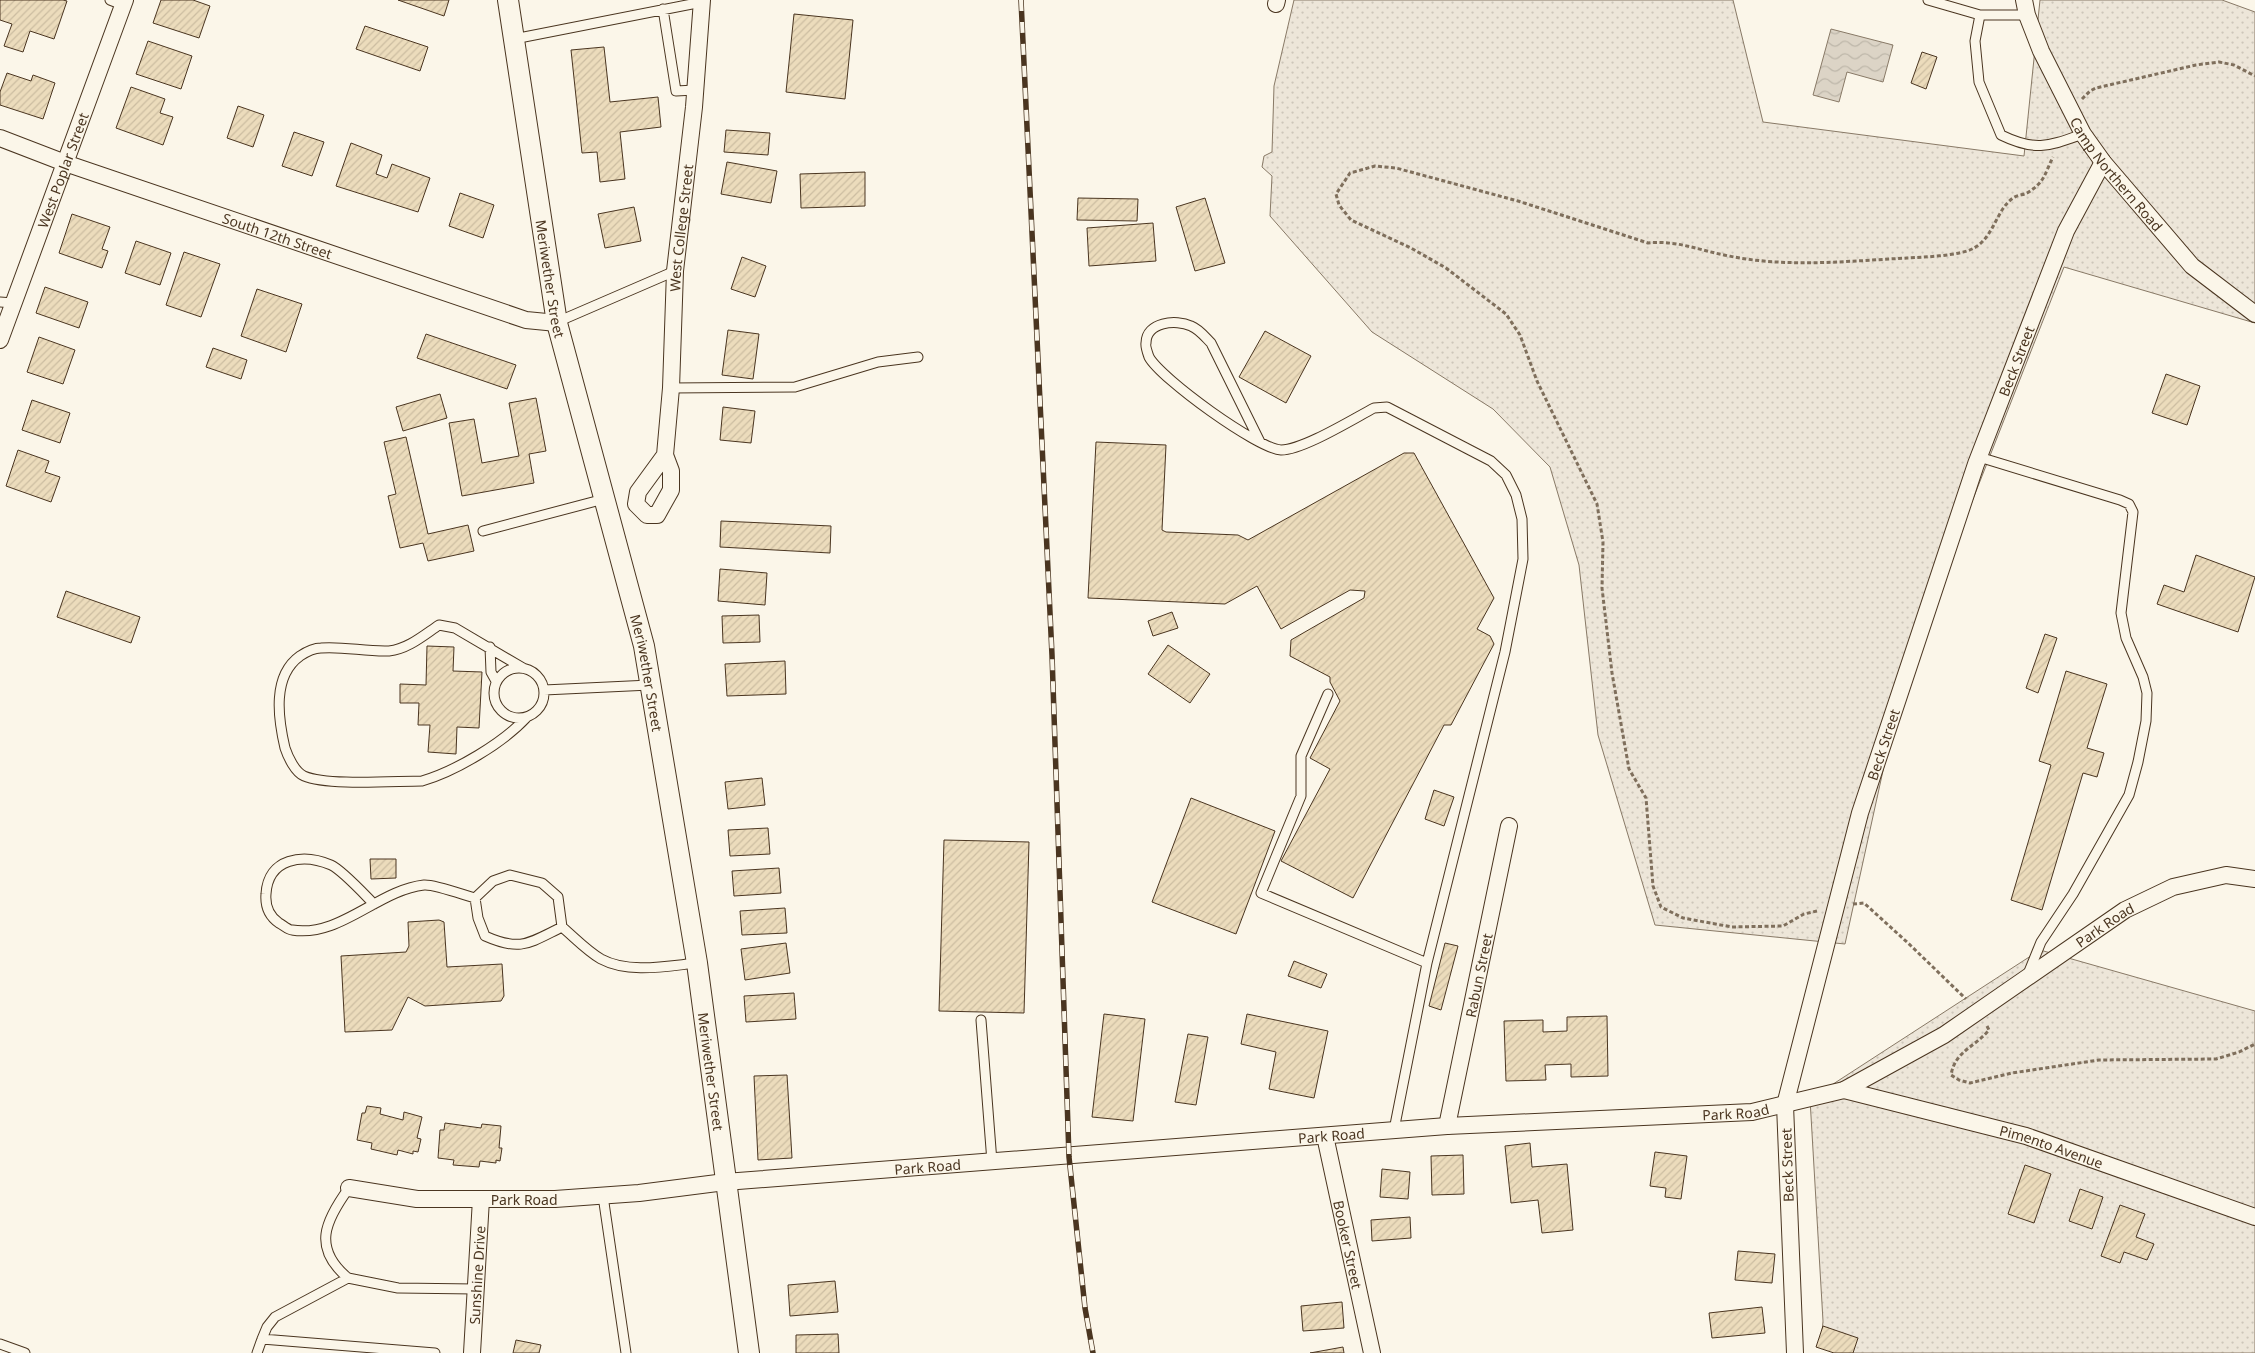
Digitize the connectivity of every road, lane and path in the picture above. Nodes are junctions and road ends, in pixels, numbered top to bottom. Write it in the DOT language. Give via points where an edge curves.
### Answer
graph roads {
  1 [pos="508,0"];
  2 [pos="1928,0"];
  3 [pos="702,1"];
  4 [pos="119,2"];
  5 [pos="2025,7"];
  6 [pos="663,9"];
  7 [pos="1980,15"];
  8 [pos="514,39"];
  9 [pos="2255,76"];
  10 [pos="695,90"];
  11 [pos="2072,112"];
  12 [pos="2083,134"];
  13 [pos="0,138"];
  14 [pos="2059,142"];
  15 [pos="2103,162"];
  16 [pos="64,163"];
  17 [pos="675,271"];
  18 [pos="7,303"];
  19 [pos="2255,314"];
  20 [pos="556,322"];
  21 [pos="0,340"];
  22 [pos="918,357"];
  23 [pos="671,388"];
  24 [pos="1260,442"];
  25 [pos="664,455"];
  26 [pos="1979,457"];
  27 [pos="604,498"];
  28 [pos="483,531"];
  29 [pos="490,647"];
  30 [pos="523,668"];
  31 [pos="496,681"];
  32 [pos="650,684"];
  33 [pos="544,690"];
  34 [pos="1328,694"];
  35 [pos="527,717"];
  36 [pos="1509,826"];
  37 [pos="2255,879"];
  38 [pos="475,898"];
  39 [pos="374,904"];
  40 [pos="1836,906"];
  41 [pos="562,927"];
  42 [pos="697,963"];
  43 [pos="1427,963"];
  44 [pos="2026,979"];
  45 [pos="1978,1012"];
  46 [pos="981,1020"];
  47 [pos="2255,1044"];
  48 [pos="1844,1090"];
  49 [pos="1785,1105"];
  50 [pos="1447,1126"];
  51 [pos="1394,1130"];
  52 [pos="1325,1136"];
  53 [pos="992,1162"];
  54 [pos="725,1182"];
  55 [pos="349,1188"];
  56 [pos="603,1196"];
  57 [pos="481,1199"];
  58 [pos="2255,1217"];
  59 [pos="348,1278"];
  60 [pos="475,1289"];
  61 [pos="262,1339"];
  62 [pos="0,1344"];
  63 [pos="328,1349"];
  64 [pos="25,1353"];
  65 [pos="257,1353"];
  66 [pos="435,1353"];
  67 [pos="472,1353"];
  68 [pos="626,1353"];
  69 [pos="749,1353"];
  70 [pos="1372,1353"];
  71 [pos="1795,1353"];
  1 -- 8 [label="street, Meriwether Street"];
  2 -- 7 [label="lane"];
  3 -- 6 [label="lane"];
  3 -- 10 [label="street, West College Street"];
  4 -- 16 [label="street, West Poplar Street"];
  5 -- 7 [label="lane"];
  5 -- 11 [label="street, Camp Northern Road" via="2041,51"];
  6 -- 8 [label="lane"];
  6 -- 10 [label="lane" via="676,91"];
  7 -- 14 [label="lane" via="1975,41 1979,82 2001,135 2018,143 2041,147"];
  8 -- 20 [label="street, Meriwether Street"];
  9 -- 11 [label="path" via="2234,65 2219,62 2196,65 2090,91"];
  10 -- 17 [label="street, West College Street"];
  11 -- 12 [label="street, Camp Northern Road"];
  12 -- 14 [label="lane"];
  12 -- 15 [label="street, Camp Northern Road"];
  13 -- 16 [label="street, South 12th Street"];
  14 -- 40 [label="path" via="2042,183 2013,198 1980,245 1972,250 1934,256 1831,262 1771,261 1730,256 1687,244 1648,243 1518,201 1396,168 1375,166 1350,173 1336,194 1339,206 1351,220 1446,268 1506,314 1520,335 1537,381 1596,504 1612,673 1629,769 1646,798 1653,886 1661,907 1683,918 1732,927 1783,926 1804,914"];
  15 -- 19 [label="street, Camp Northern Road" via="2192,266"];
  15 -- 26 [label="street, Beck Street" via="2066,231"];
  16 -- 18 [label="street, West Poplar Street"];
  16 -- 20 [label="street, South 12th Street" via="526,320"];
  17 -- 20 [label="lane"];
  17 -- 23 [label="street, West College Street"];
  18 -- 21 [label="street, West Poplar Street"];
  20 -- 27 [label="street, Meriwether Street"];
  22 -- 23 [label="lane" via="878,362 795,387"];
  23 -- 25 [label="street, West College Street"];
  24 -- 24 [label="lane" via="1204,407 1168,379 1149,357 1145,342 1151,329 1160,324 1176,323 1191,325 1203,334 1211,343"];
  24 -- 43 [label="lane" via="1282,450 1299,446 1374,408 1387,407 1491,461 1506,475 1516,495 1522,518 1523,559 1505,652"];
  26 -- 40 [label="street, Beck Street" via="1860,813"];
  26 -- 44 [label="lane" via="2120,500 2129,504 2133,512 2121,613 2126,638 2147,693 2146,721 2138,762 2129,795 2073,894 2041,942"];
  27 -- 28 [label="lane"];
  27 -- 32 [label="street, Meriwether Street" via="644,646"];
  29 -- 30 [label="lane"];
  29 -- 31 [label="lane" via="491,672"];
  29 -- 35 [label="lane" via="455,628 439,625 411,644 390,651 319,648 306,652 287,668 281,681 280,722 286,751 302,775 322,781 422,781 499,743"];
  30 -- 31 [label="lane" via="507,670"];
  30 -- 33 [label="lane" via="537,676"];
  31 -- 35 [label="lane" via="494,698 502,712 518,718"];
  32 -- 33 [label="lane"];
  32 -- 42 [label="street, Meriwether Street"];
  33 -- 35 [label="lane" via="540,706"];
  34 -- 43 [label="lane" via="1301,756 1301,796 1261,893"];
  36 -- 50 [label="street, Rabun Street"];
  37 -- 44 [label="street, Park Road" via="2226,876 2173,887 2125,910"];
  38 -- 39 [label="lane" via="425,885"];
  38 -- 41 [label="lane" via="485,936 505,945 526,944"];
  38 -- 41 [label="lane" via="493,881 510,874 542,883 558,896"];
  39 -- 39 [label="lane" via="334,924 310,930 291,930 273,918 265,904 267,880 281,864 308,858 333,866"];
  40 -- 45 [label="path" via="1864,903"];
  40 -- 49 [label="street, Beck Street"];
  41 -- 42 [label="lane" via="601,958 617,965 646,967"];
  42 -- 54 [label="street, Meriwether Street"];
  43 -- 51 [label="lane"];
  44 -- 45 [label="street, Park Road"];
  45 -- 47 [label="path" via="1989,1030 1962,1053 1953,1064 1951,1075 1970,1083 2099,1060 2216,1059"];
  45 -- 48 [label="street, Park Road" via="1944,1036"];
  46 -- 53 [label="lane"];
  48 -- 49 [label="street, Park Road"];
  48 -- 58 [label="street, Pimento Avenue" via="2026,1136"];
  49 -- 50 [label="street, Park Road" via="1752,1112"];
  49 -- 71 [label="street, Beck Street"];
  50 -- 51 [label="street, Park Road"];
  51 -- 52 [label="street, Park Road"];
  52 -- 53 [label="street, Park Road"];
  52 -- 70 [label="street, Booker Street"];
  53 -- 54 [label="street, Park Road"];
  54 -- 56 [label="street, Park Road"];
  54 -- 69 [label="street, Meriwether Street"];
  55 -- 57 [label="street, Park Road" via="417,1199"];
  55 -- 59 [label="lane" via="332,1211 326,1234 328,1254 334,1266"];
  56 -- 57 [label="street, Park Road"];
  56 -- 68 [label="lane"];
  57 -- 60 [label="street, Sunshine Drive"];
  59 -- 60 [label="lane" via="398,1288"];
  59 -- 61 [label="lane" via="275,1317"];
  60 -- 67 [label="street, Sunshine Drive"];
  61 -- 63 [label="lane"];
  61 -- 65 [label="lane"];
  62 -- 64 [label="lane"];
  63 -- 66 [label="lane"];
}
